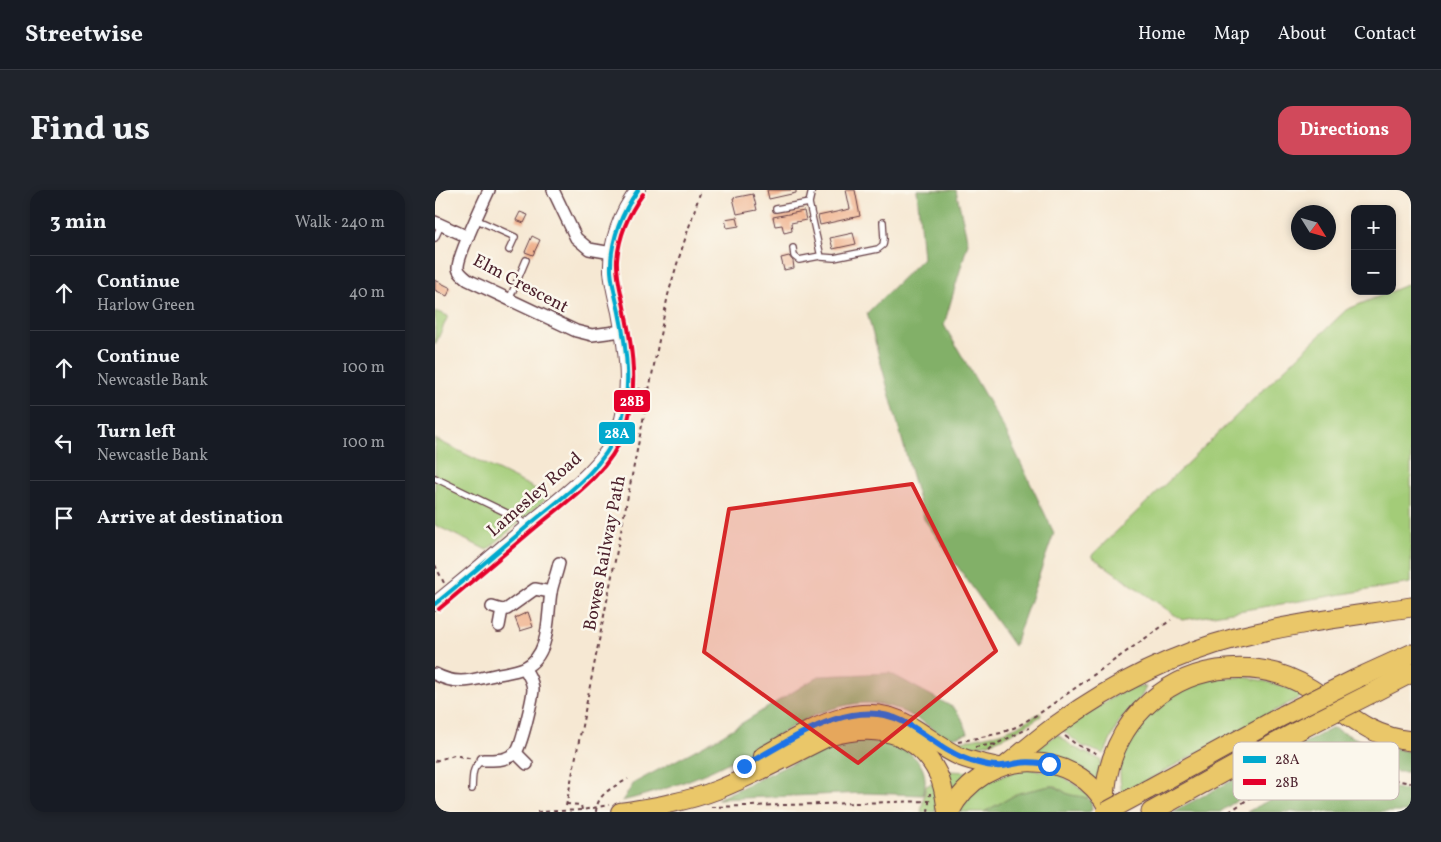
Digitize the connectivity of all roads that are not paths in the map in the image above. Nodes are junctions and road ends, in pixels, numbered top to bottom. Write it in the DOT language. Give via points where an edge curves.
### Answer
graph roads {
  1 [pos="489,190"];
  2 [pos="553,190"];
  3 [pos="637,190"];
  4 [pos="812,190"];
  5 [pos="809,203"];
  6 [pos="776,209"];
  7 [pos="475,218"];
  8 [pos="883,222"];
  9 [pos="438,224"];
  10 [pos="469,237"];
  11 [pos="435,238"];
  12 [pos="793,248"];
  13 [pos="509,250"];
  14 [pos="612,253"];
  15 [pos="820,256"];
  16 [pos="526,260"];
  17 [pos="509,300"];
  18 [pos="622,331"];
  19 [pos="435,478"];
  20 [pos="527,526"];
  21 [pos="559,563"];
  22 [pos="551,592"];
  23 [pos="435,604"];
  24 [pos="1411,607"];
  25 [pos="499,626"];
  26 [pos="1411,654"];
  27 [pos="524,668"];
  28 [pos="1411,673"];
  29 [pos="435,674"];
  30 [pos="1411,741"];
  31 [pos="1235,742"];
  32 [pos="1278,742"];
  33 [pos="1233,743"];
  34 [pos="516,753"];
  35 [pos="483,760"];
  36 [pos="527,764"];
  37 [pos="1003,766"];
  38 [pos="1233,766"];
  39 [pos="472,789"];
  40 [pos="617,808"];
  41 [pos="646,808"];
  42 [pos="1107,808"];
  43 [pos="1152,811"];
  44 [pos="948,812"];
  1 -- 7 [label="street, Elm Crescent"];
  2 -- 14 [label="street" via="576,238 589,249"];
  3 -- 14 [label="street, Lamesley Road" via="619,223"];
  4 -- 5 [label="lane"];
  5 -- 6 [label="lane"];
  5 -- 15 [label="lane"];
  7 -- 10 [label="street, Elm Crescent"];
  7 -- 13 [label="lane" via="515,237"];
  8 -- 15 [label="lane" via="883,245 878,248 834,258"];
  9 -- 10 [label="street"];
  9 -- 11 [label="lane"];
  10 -- 17 [label="street, Elm Crescent" via="458,266 459,273"];
  12 -- 15 [label="lane" via="794,256 799,260"];
  14 -- 18 [label="street, Lamesley Road" via="611,272"];
  16 -- 17 [label="lane"];
  17 -- 18 [label="street, Elm Crescent" via="576,331 592,335"];
  18 -- 20 [label="street, Lamesley Road" via="627,391 626,409 617,433 604,457"];
  19 -- 20 [label="lane" via="519,519"];
  20 -- 23 [label="street, Lamesley Road"];
  21 -- 22 [label="street"];
  22 -- 25 [label="street" via="535,589 511,607 497,609"];
  22 -- 27 [label="street" via="541,650"];
  24 -- 37 [label="highway" via="1269,630 1175,659 1076,712"];
  26 -- 31 [label="highway, bridge"];
  27 -- 29 [label="street" via="465,682 445,680"];
  27 -- 34 [label="street" via="531,678 533,691"];
  28 -- 32 [label="highway, bridge"];
  30 -- 42 [label="highway" via="1387,736 1358,724 1311,689 1282,675 1250,668 1218,670 1172,686 1134,719 1111,760 1106,780"];
  33 -- 42 [label="highway, bridge"];
  34 -- 35 [label="street" via="501,760"];
  34 -- 36 [label="street"];
  35 -- 39 [label="lane" via="473,769"];
  37 -- 41 [label="main road" via="960,757 897,719 871,714 847,716 822,724 725,775"];
  37 -- 42 [label="main road" via="1038,762 1059,767 1080,777"];
  37 -- 44 [label="main road" via="971,784"];
  38 -- 43 [label="highway, bridge"];
  40 -- 41 [label="main road"];
  41 -- 44 [label="main road" via="717,790 828,737 870,730 893,734 926,755 941,780"];
}
